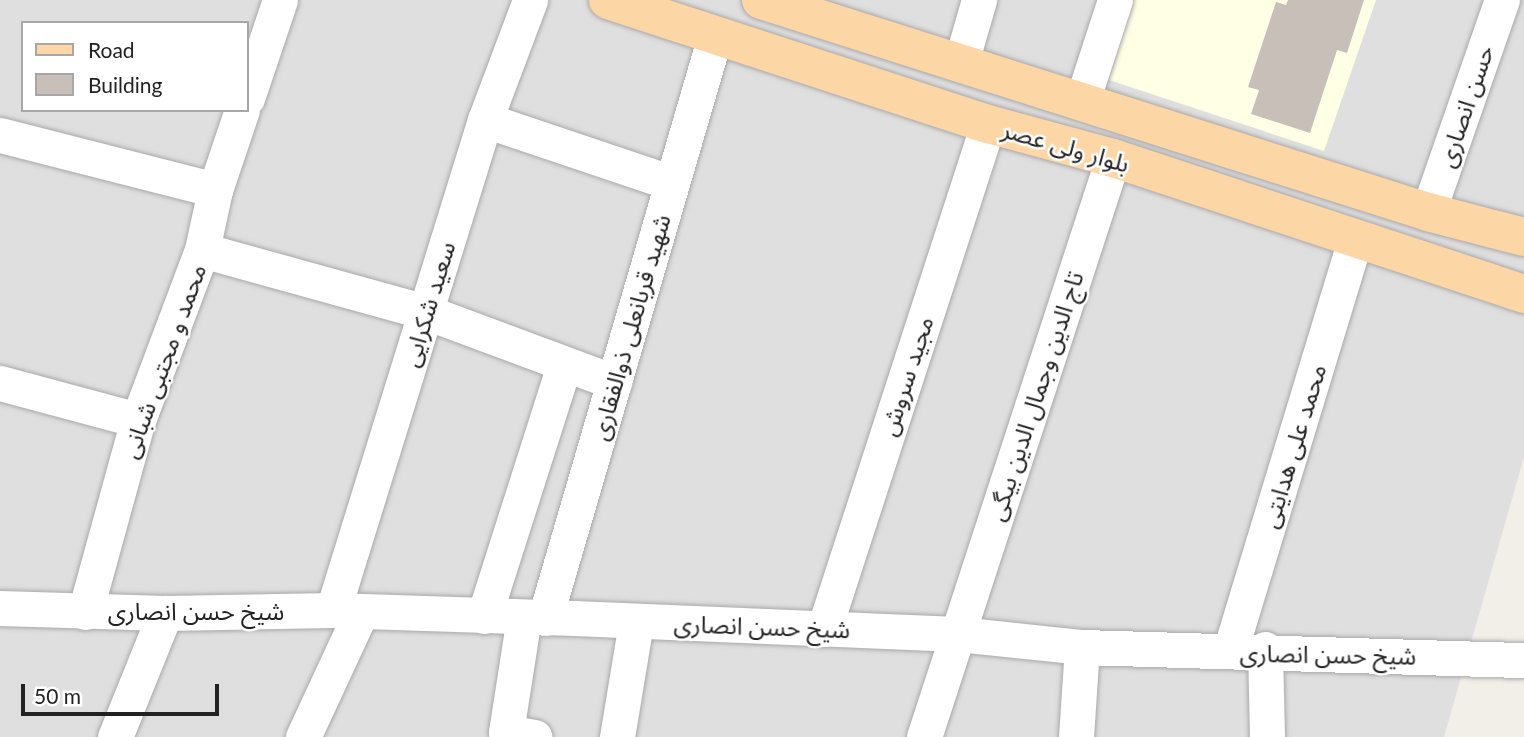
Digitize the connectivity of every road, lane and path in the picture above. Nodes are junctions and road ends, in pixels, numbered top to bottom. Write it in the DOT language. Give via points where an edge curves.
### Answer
graph roads {
  1 [pos="280,0"];
  2 [pos="530,0"];
  3 [pos="608,0"];
  4 [pos="761,0"];
  5 [pos="979,0"];
  6 [pos="1115,0"];
  7 [pos="1502,0"];
  8 [pos="715,36"];
  9 [pos="961,62"];
  10 [pos="248,94"];
  11 [pos="1082,101"];
  12 [pos="241,112"];
  13 [pos="485,120"];
  14 [pos="988,124"];
  15 [pos="0,135"];
  16 [pos="1113,158"];
  17 [pos="672,183"];
  18 [pos="215,190"];
  19 [pos="1428,212"];
  20 [pos="1524,237"];
  21 [pos="1355,240"];
  22 [pos="202,250"];
  23 [pos="1524,294"];
  24 [pos="426,312"];
  25 [pos="564,366"];
  26 [pos="614,382"];
  27 [pos="0,383"];
  28 [pos="138,420"];
  29 [pos="0,608"];
  30 [pos="347,611"];
  31 [pos="85,612"];
  32 [pos="165,613"];
  33 [pos="484,616"];
  34 [pos="534,617"];
  35 [pos="636,622"];
  36 [pos="824,629"];
  37 [pos="958,634"];
  38 [pos="1082,647"];
  39 [pos="1265,649"];
  40 [pos="1230,651"];
  41 [pos="1524,660"];
  42 [pos="115,737"];
  43 [pos="303,737"];
  44 [pos="535,737"];
  45 [pos="617,737"];
  46 [pos="924,737"];
  47 [pos="1076,737"];
  48 [pos="1267,737"];
  1 -- 10 [label="street"];
  2 -- 13 [label="street, سعید شکرایی"];
  3 -- 8 [label="main road, بلوار ولی عصر"];
  4 -- 9 [label="main road, بلوار ولی عصر"];
  5 -- 9 [label="street"];
  6 -- 11 [label="street"];
  7 -- 19 [label="street, حسن انصاری"];
  8 -- 14 [label="main road, بلوار ولی عصر"];
  8 -- 17 [label="street, شهید قربانعلی ذوالفقاری"];
  9 -- 11 [label="main road, بلوار ولی عصر"];
  11 -- 19 [label="main road, بلوار ولی عصر"];
  12 -- 18 [label="street, محمد و مجتبی شبانی"];
  13 -- 17 [label="street"];
  13 -- 24 [label="street, سعید شکرایی"];
  14 -- 16 [label="main road, بلوار ولی عصر"];
  14 -- 36 [label="street, مجید سروش"];
  15 -- 18 [label="street"];
  16 -- 21 [label="main road, بلوار ولی عصر"];
  16 -- 37 [label="street, تاج الدین وجمال الدین بیگی"];
  17 -- 26 [label="street, شهید قربانعلی ذوالفقاری"];
  18 -- 22 [label="street, محمد و مجتبی شبانی"];
  19 -- 20 [label="main road, بلوار ولی عصر"];
  21 -- 23 [label="main road, بلوار ولی عصر"];
  21 -- 40 [label="street, محمد علی هدایتی"];
  22 -- 24 [label="street"];
  22 -- 28 [label="street, محمد و مجتبی شبانی"];
  24 -- 25 [label="street"];
  24 -- 30 [label="street, سعید شکرایی"];
  25 -- 26 [label="street"];
  25 -- 33 [label="street"];
  26 -- 34 [label="street, شهید قربانعلی ذوالفقاری"];
  27 -- 28 [label="street"];
  28 -- 31 [label="street, محمد و مجتبی شبانی"];
  29 -- 31 [label="street, شیخ حسن انصاری"];
  30 -- 32 [label="street, شیخ حسن انصاری"];
  30 -- 33 [label="street, شیخ حسن انصاری"];
  30 -- 43 [label="street, سعید شکرایی"];
  31 -- 32 [label="street, شیخ حسن انصاری"];
  32 -- 42 [label="street"];
  33 -- 34 [label="street, شیخ حسن انصاری"];
  34 -- 35 [label="street, شیخ حسن انصاری"];
  34 -- 44 [label="street, شهید قربانعلی ذوالفقاری" via="506,732"];
  35 -- 36 [label="street, شیخ حسن انصاری"];
  35 -- 45 [label="street"];
  36 -- 37 [label="street, شیخ حسن انصاری"];
  37 -- 38 [label="street, شیخ حسن انصاری"];
  37 -- 46 [label="street, تاج الدین وجمال الدین بیگی"];
  38 -- 40 [label="street, شیخ حسن انصاری"];
  38 -- 47 [label="street"];
  39 -- 40 [label="street, شیخ حسن انصاری"];
  39 -- 41 [label="street, شیخ حسن انصاری"];
  39 -- 48 [label="street"];
}
